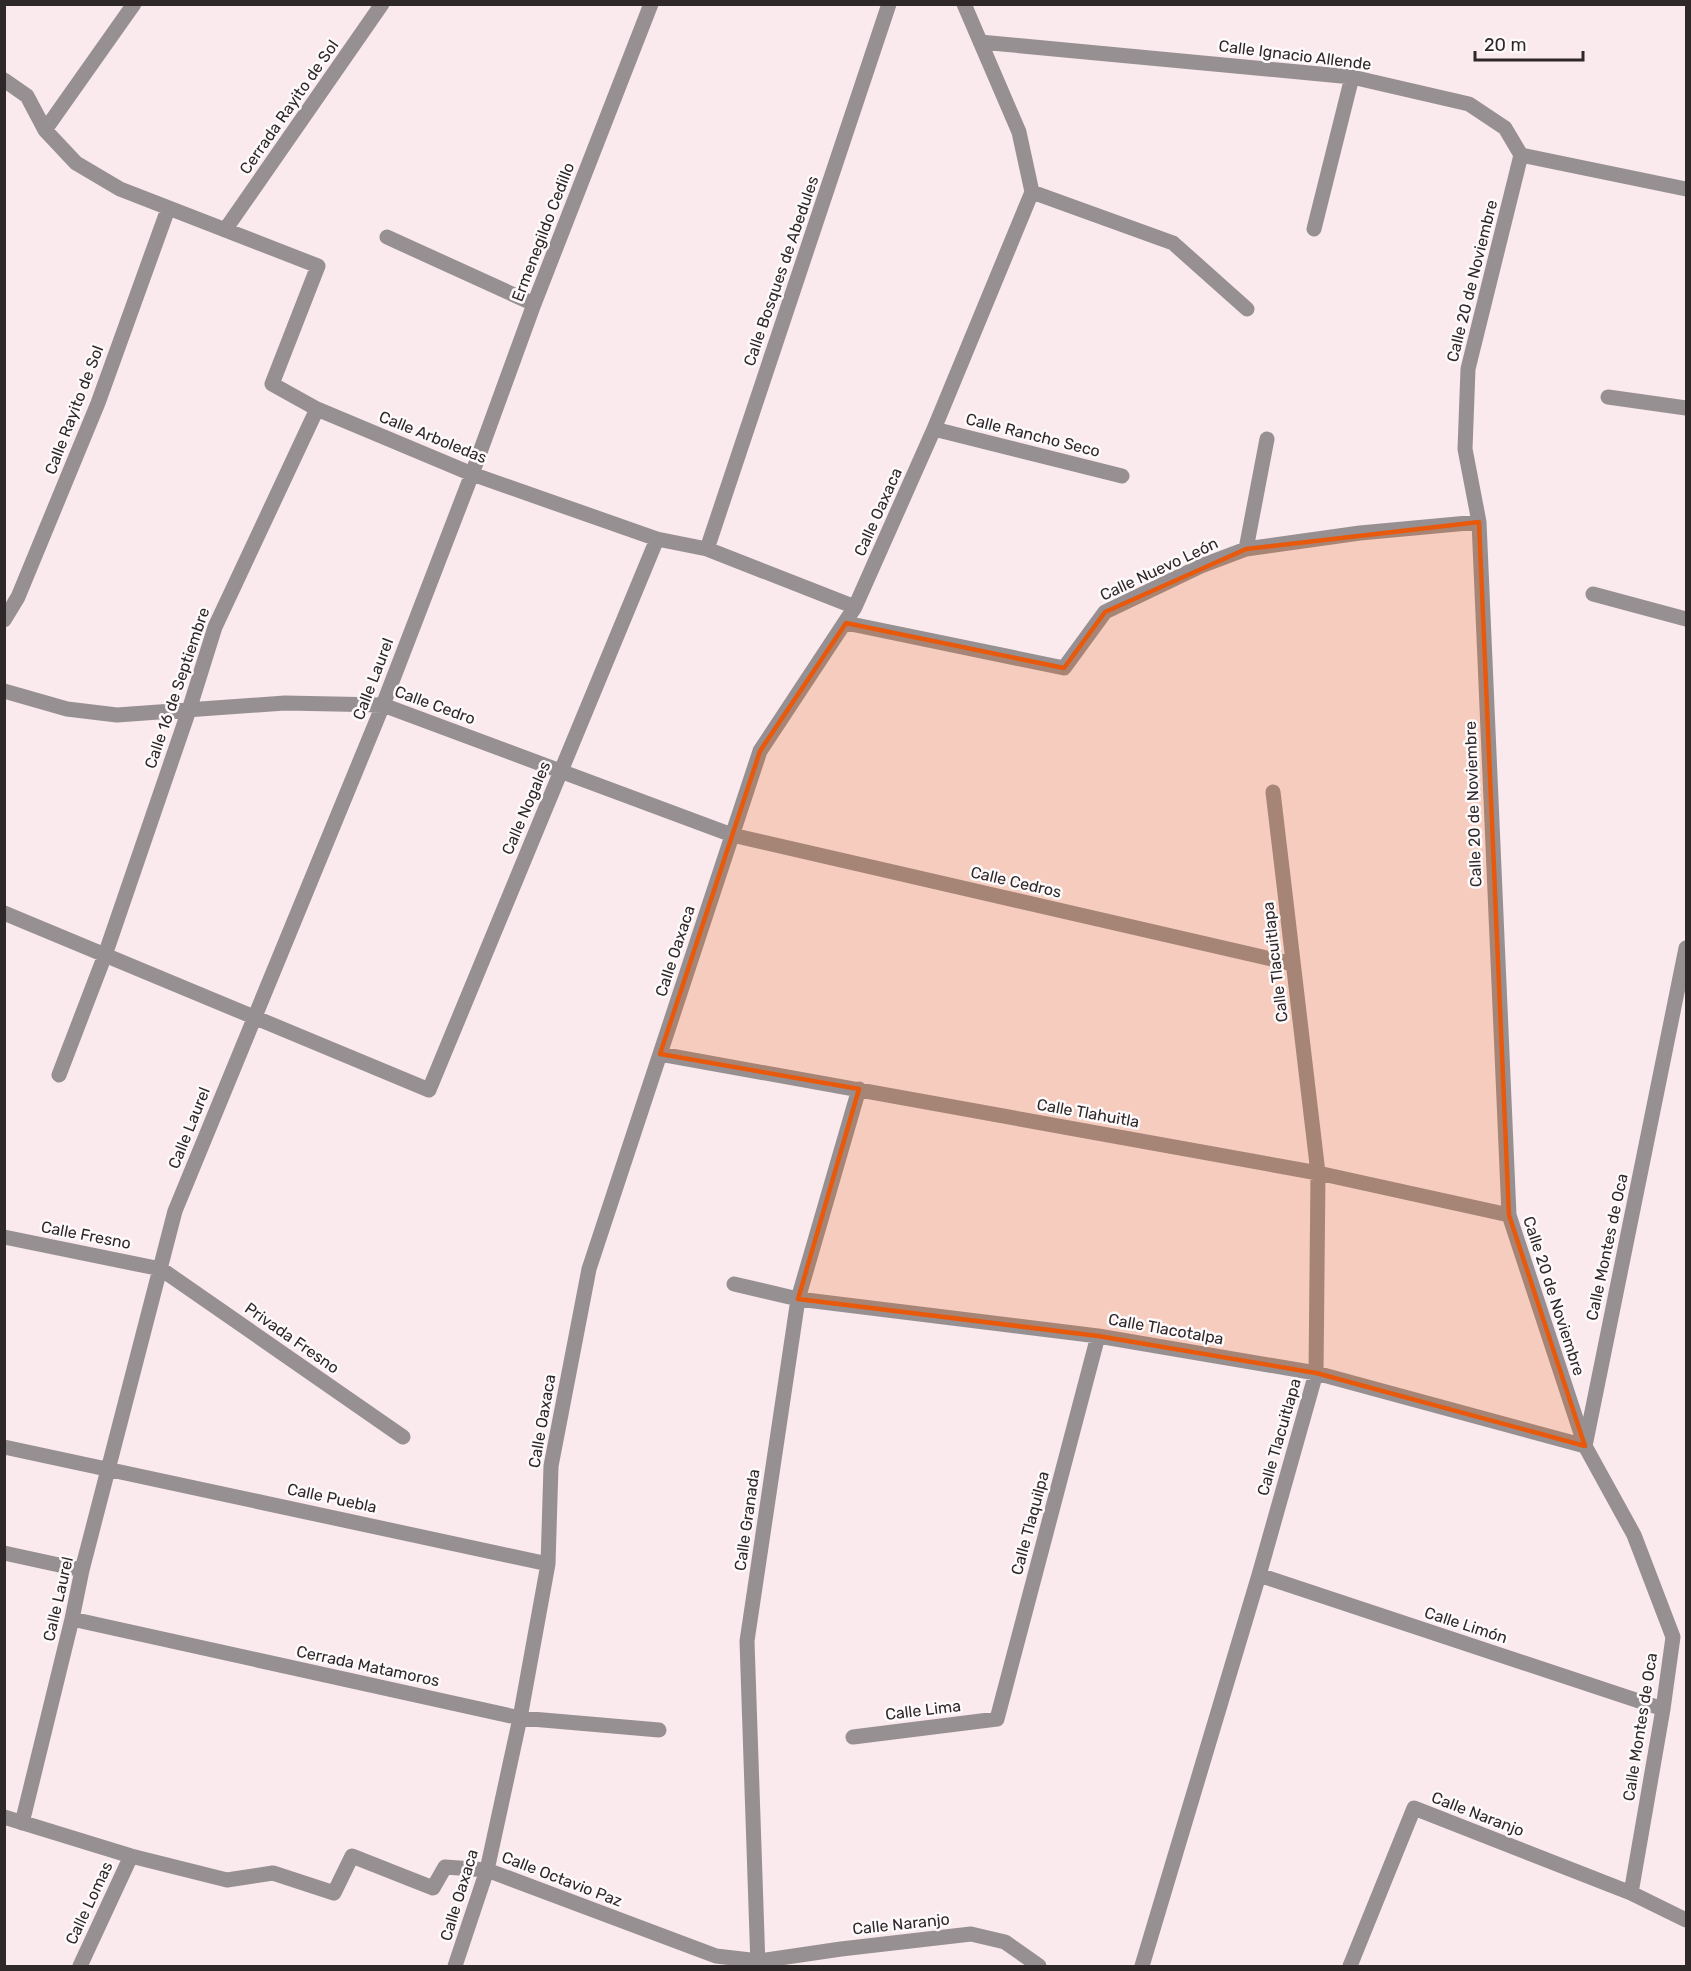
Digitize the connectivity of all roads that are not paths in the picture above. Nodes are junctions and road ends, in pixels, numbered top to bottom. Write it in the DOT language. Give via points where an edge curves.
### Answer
graph roads {
  1 [pos="134,4"];
  2 [pos="382,4"];
  3 [pos="651,4"];
  4 [pos="889,4"];
  5 [pos="964,4"];
  6 [pos="980,42"];
  7 [pos="1352,77"];
  8 [pos="4,80"];
  9 [pos="45,130"];
  10 [pos="1521,155"];
  11 [pos="1686,189"];
  12 [pos="1032,192"];
  13 [pos="168,209"];
  14 [pos="1314,229"];
  15 [pos="225,230"];
  16 [pos="387,237"];
  17 [pos="534,304"];
  18 [pos="1247,309"];
  19 [pos="1608,397"];
  20 [pos="1686,408"];
  21 [pos="317,409"];
  22 [pos="934,429"];
  23 [pos="1267,439"];
  24 [pos="472,474"];
  25 [pos="1122,476"];
  26 [pos="1479,522"];
  27 [pos="657,539"];
  28 [pos="707,549"];
  29 [pos="1246,549"];
  30 [pos="1593,594"];
  31 [pos="855,607"];
  32 [pos="1686,619"];
  33 [pos="4,620"];
  34 [pos="846,623"];
  35 [pos="4,691"];
  36 [pos="383,705"];
  37 [pos="189,710"];
  38 [pos="561,771"];
  39 [pos="1272,792"];
  40 [pos="732,835"];
  41 [pos="4,913"];
  42 [pos="1686,948"];
  43 [pos="105,955"];
  44 [pos="1293,963"];
  45 [pos="255,1017"];
  46 [pos="660,1054"];
  47 [pos="59,1075"];
  48 [pos="859,1089"];
  49 [pos="1318,1173"];
  50 [pos="1509,1215"];
  51 [pos="4,1237"];
  52 [pos="161,1269"];
  53 [pos="734,1284"];
  54 [pos="798,1299"];
  55 [pos="1098,1336"];
  56 [pos="1316,1373"];
  57 [pos="403,1437"];
  58 [pos="1585,1446"];
  59 [pos="4,1447"];
  60 [pos="108,1468"];
  61 [pos="4,1553"];
  62 [pos="548,1564"];
  63 [pos="82,1570"];
  64 [pos="1259,1575"];
  65 [pos="72,1619"];
  66 [pos="1663,1709"];
  67 [pos="520,1718"];
  68 [pos="997,1719"];
  69 [pos="659,1730"];
  70 [pos="853,1737"];
  71 [pos="4,1817"];
  72 [pos="22,1823"];
  73 [pos="131,1856"];
  74 [pos="487,1870"];
  75 [pos="1631,1893"];
  76 [pos="1686,1920"];
  77 [pos="758,1964"];
  78 [pos="80,1966"];
  79 [pos="456,1966"];
  80 [pos="1039,1966"];
  81 [pos="1142,1966"];
  82 [pos="1350,1966"];
  1 -- 9 [label="street"];
  2 -- 15 [label="street, Cerrada Rayito de Sol"];
  3 -- 17 [label="street, Ermenegildo Cedillo"];
  4 -- 28 [label="street, Calle Bosques de Abedules"];
  5 -- 6 [label="street"];
  6 -- 7 [label="street, Calle Ignacio Allende"];
  6 -- 12 [label="street" via="1019,132"];
  7 -- 10 [label="street, Calle Ignacio Allende" via="1469,104 1504,128"];
  7 -- 14 [label="street"];
  8 -- 9 [label="street" via="27,96"];
  9 -- 13 [label="street" via="76,163 120,189"];
  10 -- 11 [label="street"];
  10 -- 26 [label="street, Calle 20 de Noviembre" via="1468,369 1465,449"];
  12 -- 18 [label="street" via="1173,243"];
  12 -- 22 [label="street, Calle Oaxaca"];
  13 -- 15 [label="street, Calle Arboledas"];
  13 -- 33 [label="street, Calle Rayito de Sol" via="98,403 18,597"];
  15 -- 21 [label="street, Calle Arboledas" via="318,266 272,384"];
  16 -- 17 [label="street"];
  17 -- 24 [label="street, Ermenegildo Cedillo"];
  19 -- 20 [label="street"];
  21 -- 24 [label="street, Calle Arboledas"];
  21 -- 37 [label="street, Calle 16 de Septiembre" via="215,627"];
  22 -- 25 [label="street, Calle Rancho Seco"];
  22 -- 31 [label="street, Calle Oaxaca"];
  23 -- 29 [label="street"];
  24 -- 27 [label="street, Calle Arboledas"];
  24 -- 36 [label="street, Calle Laurel"];
  26 -- 29 [label="street, Calle Nuevo León"];
  26 -- 50 [label="street, Calle 20 de Noviembre"];
  27 -- 28 [label="street, Calle Arboledas"];
  27 -- 38 [label="street, Calle Nogales"];
  28 -- 31 [label="street, Calle Arboledas"];
  29 -- 34 [label="street, Calle Nuevo León" via="1105,612 1064,668"];
  30 -- 32 [label="street"];
  31 -- 34 [label="street, Calle Oaxaca"];
  34 -- 40 [label="street, Calle Oaxaca" via="760,751"];
  35 -- 37 [label="street, Calle Cedro" via="67,709 117,715"];
  36 -- 37 [label="street, Calle Cedro" via="285,703"];
  36 -- 38 [label="street, Calle Cedro"];
  36 -- 45 [label="street, Calle Laurel"];
  37 -- 43 [label="street, Calle 16 de Septiembre"];
  38 -- 40 [label="street, Calle Cedro"];
  38 -- 45 [label="street, Calle Nogales" via="429,1090"];
  39 -- 44 [label="street, Calle Tlacuitlapa"];
  40 -- 44 [label="street, Calle Cedros"];
  40 -- 46 [label="street, Calle Oaxaca"];
  41 -- 43 [label="street"];
  42 -- 58 [label="street, Calle Montes de Oca"];
  43 -- 45 [label="street"];
  43 -- 47 [label="street, Calle 16 de Septiembre"];
  44 -- 49 [label="street, Calle Tlacuitlapa"];
  45 -- 52 [label="street, Calle Laurel" via="175,1211"];
  46 -- 48 [label="street, Calle Tlahuitla"];
  46 -- 62 [label="street, Calle Oaxaca" via="589,1269 550,1466"];
  48 -- 49 [label="street, Calle Tlahuitla"];
  48 -- 54 [label="street, Calle Granada"];
  49 -- 50 [label="street, Calle Tlahuitla"];
  49 -- 56 [label="street, Calle Tlacuitlapa"];
  50 -- 58 [label="street, Calle 20 de Noviembre"];
  51 -- 52 [label="street, Calle Fresno"];
  52 -- 57 [label="street, Privada Fresno"];
  52 -- 60 [label="street, Calle Laurel"];
  53 -- 54 [label="street, Calle Tlacotalpa"];
  54 -- 55 [label="street, Calle Tlacotalpa"];
  54 -- 77 [label="street, Calle Granada" via="747,1641"];
  55 -- 56 [label="street, Calle Tlacotalpa"];
  55 -- 68 [label="street, Calle Tlaquilpa"];
  56 -- 58 [label="street, Calle Tlacotalpa"];
  56 -- 64 [label="street, Calle Tlacuitlapa"];
  58 -- 66 [label="street, Calle Montes de Oca" via="1634,1535 1673,1637"];
  59 -- 60 [label="street, Calle Puebla"];
  60 -- 62 [label="street, Calle Puebla"];
  60 -- 63 [label="street, Calle Laurel"];
  61 -- 63 [label="street"];
  62 -- 67 [label="street, Calle Oaxaca"];
  63 -- 65 [label="street, Calle Laurel"];
  64 -- 66 [label="street, Calle Limón"];
  64 -- 81 [label="street, Calle Tlacuitlapa"];
  65 -- 67 [label="street, Cerrada Matamoros"];
  65 -- 72 [label="street, Calle Laurel"];
  66 -- 75 [label="street, Calle Montes de Oca"];
  67 -- 69 [label="street, Cerrada Matamoros"];
  67 -- 74 [label="street, Calle Oaxaca"];
  68 -- 70 [label="street, Calle Lima"];
  71 -- 72 [label="street, Calle Octavio Paz"];
  72 -- 73 [label="street, Calle Octavio Paz"];
  73 -- 74 [label="street, Calle Octavio Paz" via="227,1880 273,1873 334,1893 352,1856 433,1888 445,1867"];
  73 -- 78 [label="street, Calle Lomas"];
  74 -- 77 [label="street, Calle Octavio Paz" via="716,1956"];
  74 -- 79 [label="street, Calle Oaxaca"];
  75 -- 76 [label="street, Calle Naranjo"];
  75 -- 82 [label="street, Calle Naranjo" via="1414,1808"];
  77 -- 80 [label="street, Calle Naranjo" via="841,1949 971,1934 1005,1942"];
}
